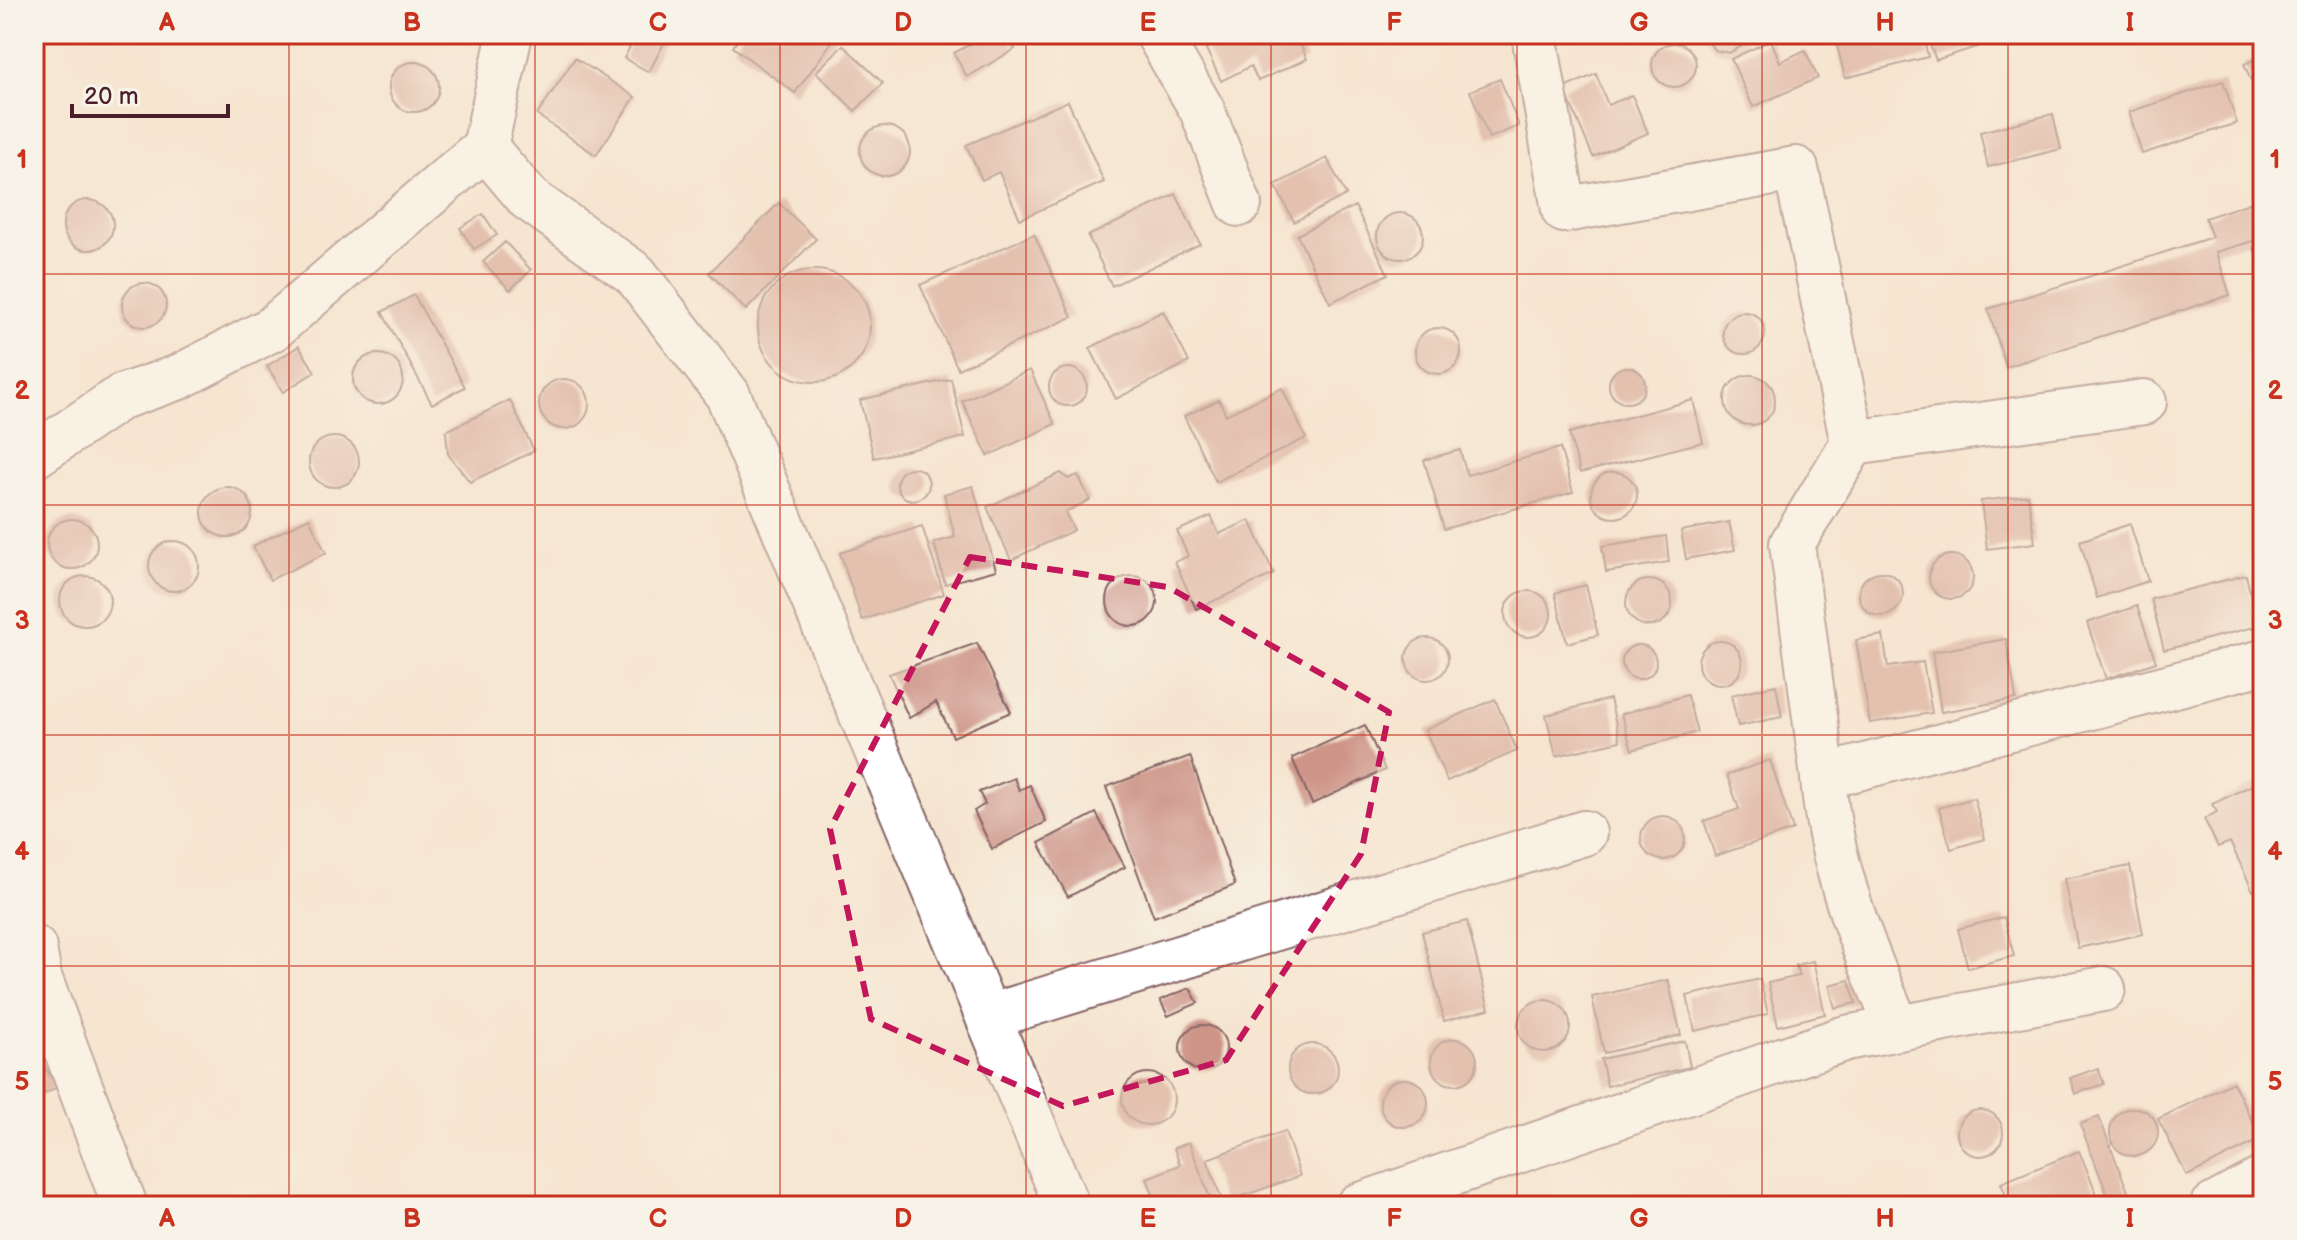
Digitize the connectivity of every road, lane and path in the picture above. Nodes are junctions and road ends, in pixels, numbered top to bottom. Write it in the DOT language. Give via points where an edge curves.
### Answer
graph roads {
  1 [pos="510,34"];
  2 [pos="1158,34"];
  3 [pos="1534,34"];
  4 [pos="485,147"];
  5 [pos="1239,204"];
  6 [pos="2144,402"];
  7 [pos="1853,443"];
  8 [pos="34,456"];
  9 [pos="2263,662"];
  10 [pos="1823,777"];
  11 [pos="1584,833"];
  12 [pos="34,948"];
  13 [pos="2103,989"];
  14 [pos="988,1017"];
  15 [pos="1898,1028"];
  16 [pos="2263,1179"];
  17 [pos="125,1206"];
  18 [pos="1067,1206"];
  19 [pos="1358,1206"];
  20 [pos="2213,1206"];
  1 -- 4 [label="street"];
  2 -- 5 [label="street" via="1202,110"];
  3 -- 7 [label="street" via="1564,210 1796,169"];
  4 -- 8 [label="street" via="272,329 179,377 121,397"];
  4 -- 14 [label="street" via="529,199 635,274 728,395"];
  6 -- 7 [label="street"];
  7 -- 10 [label="street" via="1792,544"];
  9 -- 10 [label="street"];
  10 -- 15 [label="street" via="1826,823 1875,976"];
  11 -- 14 [label="street"];
  12 -- 17 [label="street" via="39,977"];
  13 -- 15 [label="street"];
  14 -- 18 [label="street"];
  15 -- 19 [label="street" via="1846,1038"];
  16 -- 20 [label="street"];
}
